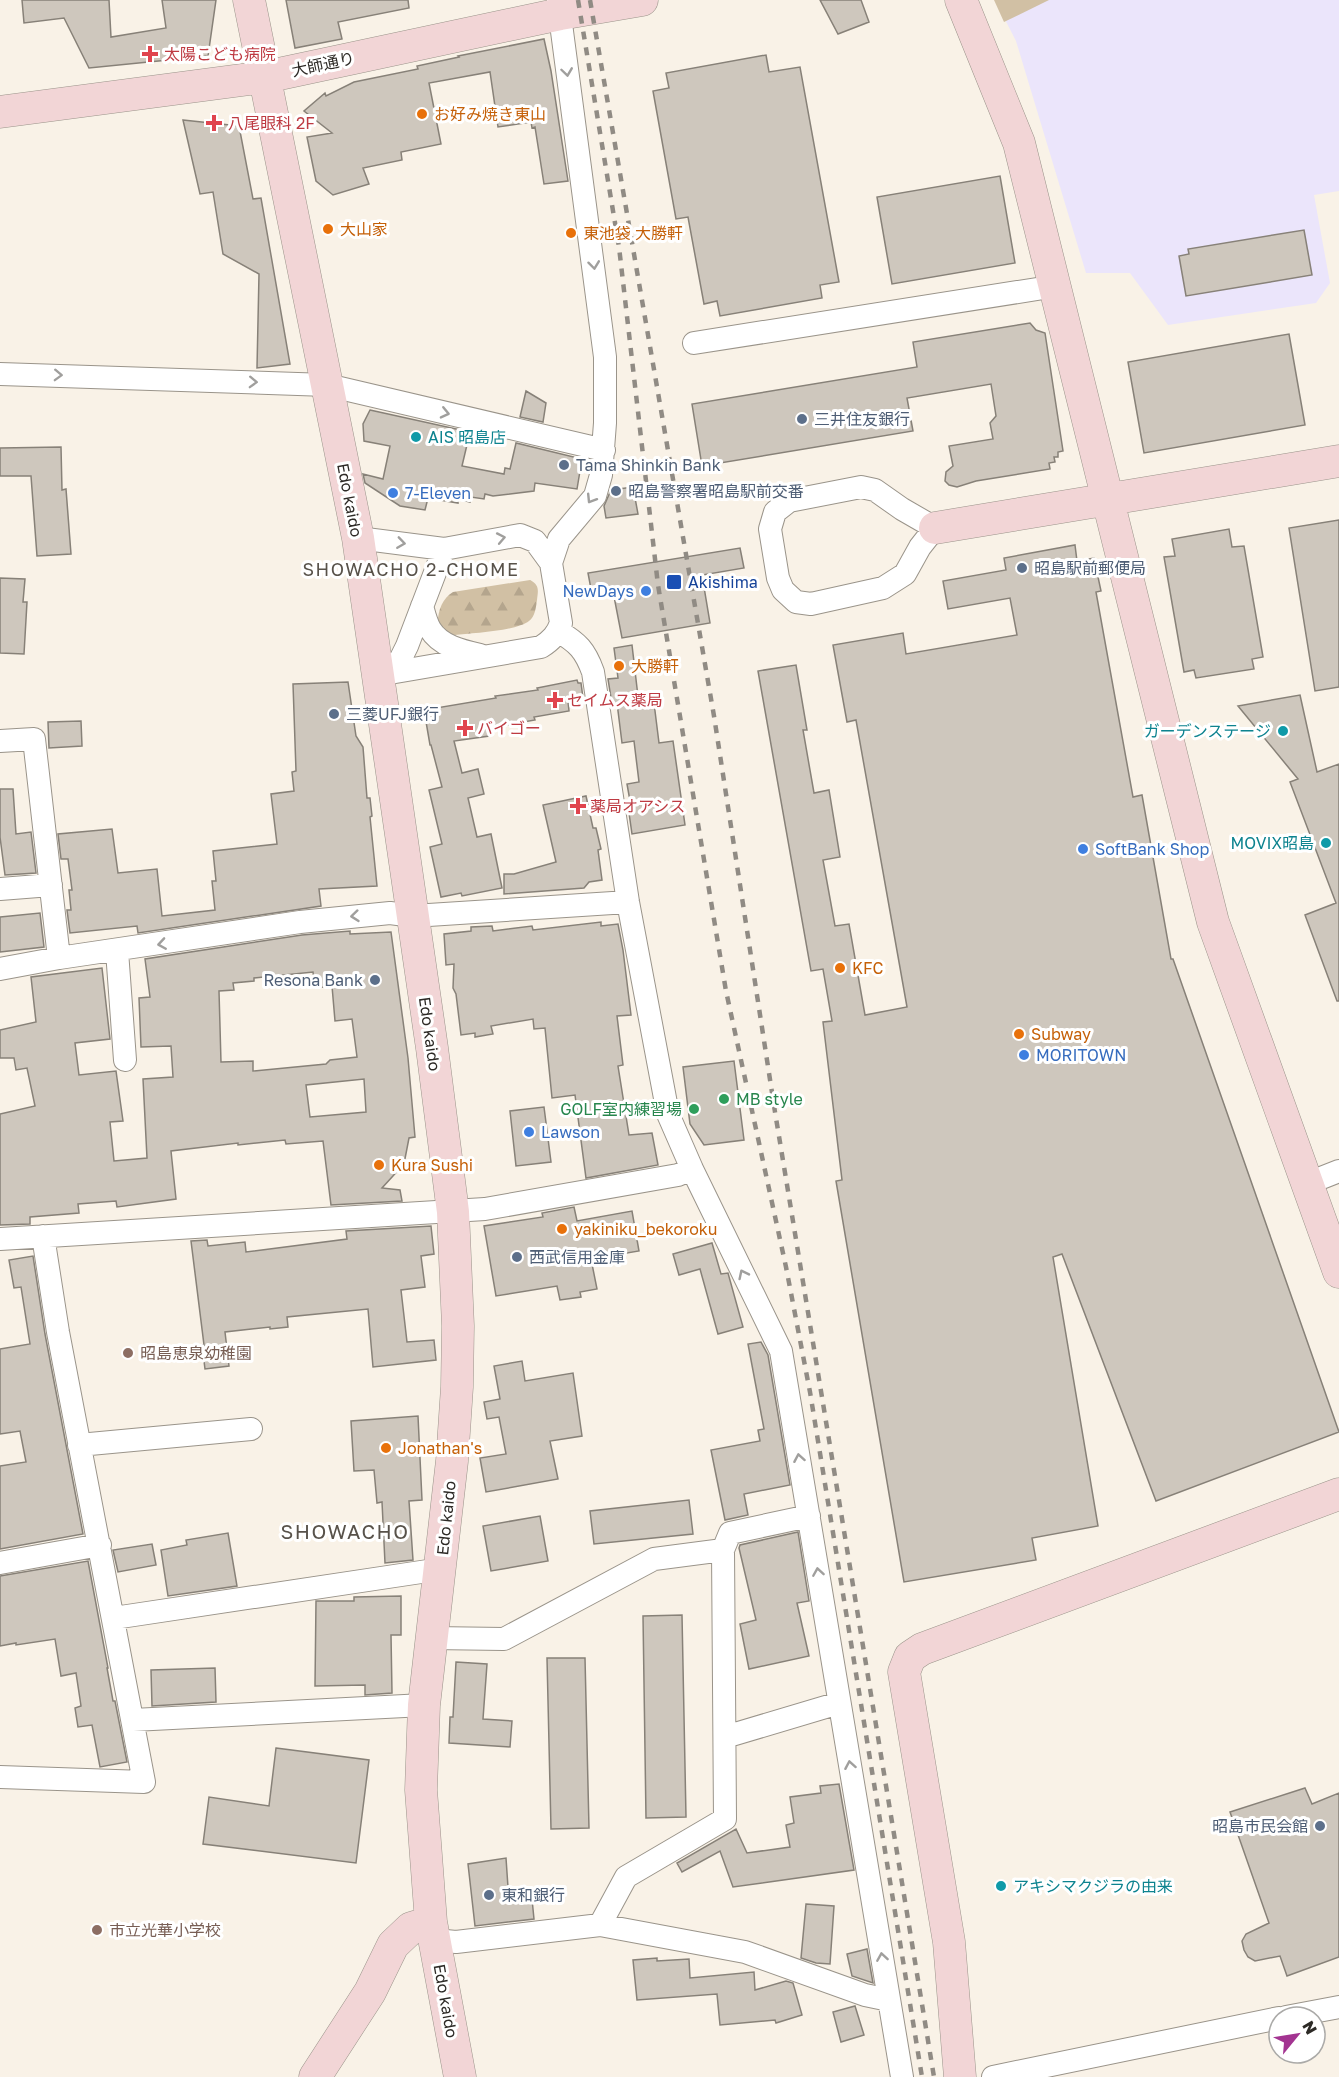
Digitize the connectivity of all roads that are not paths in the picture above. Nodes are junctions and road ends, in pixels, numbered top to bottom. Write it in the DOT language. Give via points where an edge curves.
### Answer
graph roads {
  1 [pos="249,0"];
  2 [pos="642,0"];
  3 [pos="961,0"];
  4 [pos="559,7"];
  5 [pos="265,77"];
  6 [pos="0,112"];
  7 [pos="1056,286"];
  8 [pos="694,343"];
  9 [pos="0,374"];
  10 [pos="327,385"];
  11 [pos="604,450"];
  12 [pos="1339,461"];
  13 [pos="1106,499"];
  14 [pos="935,528"];
  15 [pos="358,538"];
  16 [pos="444,549"];
  17 [pos="551,562"];
  18 [pos="422,606"];
  19 [pos="558,632"];
  20 [pos="485,656"];
  21 [pos="378,675"];
  22 [pos="0,741"];
  23 [pos="51,885"];
  24 [pos="0,889"];
  25 [pos="628,902"];
  26 [pos="413,916"];
  27 [pos="117,951"];
  28 [pos="59,958"];
  29 [pos="0,969"];
  30 [pos="125,1060"];
  31 [pos="692,1169"];
  32 [pos="1339,1171"];
  33 [pos="1306,1184"];
  34 [pos="453,1212"];
  35 [pos="43,1236"];
  36 [pos="0,1239"];
  37 [pos="1339,1272"];
  38 [pos="251,1429"];
  39 [pos="80,1445"];
  40 [pos="1339,1494"];
  41 [pos="809,1516"];
  42 [pos="100,1545"];
  43 [pos="723,1550"];
  44 [pos="0,1563"];
  45 [pos="441,1569"];
  46 [pos="114,1618"];
  47 [pos="432,1638"];
  48 [pos="839,1703"];
  49 [pos="424,1704"];
  50 [pos="133,1720"];
  51 [pos="725,1737"];
  52 [pos="0,1777"];
  53 [pos="600,1924"];
  54 [pos="433,1931"];
  55 [pos="889,2000"];
  56 [pos="1267,2020"];
  57 [pos="315,2077"];
  58 [pos="460,2077"];
  59 [pos="902,2077"];
  60 [pos="960,2077"];
  61 [pos="993,2077"];
  1 -- 5 [label="street, Edo kaido"];
  2 -- 4 [label="street, 大師通り"];
  3 -- 7 [label="street" via="1019,143"];
  4 -- 5 [label="street, 大師通り"];
  4 -- 11 [label="street, one-way" via="605,357"];
  5 -- 6 [label="street, 大師通り"];
  5 -- 10 [label="street, Edo kaido"];
  7 -- 8 [label="street"];
  7 -- 13 [label="street"];
  9 -- 10 [label="street, one-way"];
  10 -- 11 [label="street, one-way"];
  10 -- 15 [label="street, Edo kaido"];
  11 -- 17 [label="street, one-way" via="595,496 559,539"];
  12 -- 13 [label="street"];
  13 -- 14 [label="street"];
  13 -- 33 [label="street" via="1213,922"];
  14 -- 14 [label="street" via="905,574 883,588 811,604 796,602 783,590 770,529 775,512 789,501 861,487 875,490"];
  15 -- 16 [label="street, one-way"];
  15 -- 21 [label="street, Edo kaido"];
  16 -- 17 [label="street, one-way" via="520,535 535,541"];
  16 -- 18 [label="street"];
  17 -- 19 [label="street" via="561,623"];
  18 -- 20 [label="street" via="437,638 463,651"];
  18 -- 21 [label="street" via="400,660"];
  19 -- 20 [label="street" via="541,647"];
  19 -- 25 [label="street" via="578,643 593,672"];
  20 -- 21 [label="street"];
  21 -- 26 [label="street, Edo kaido"];
  22 -- 23 [label="street" via="34,739"];
  23 -- 24 [label="street"];
  23 -- 28 [label="street"];
  25 -- 26 [label="street"];
  25 -- 31 [label="street" via="668,1114"];
  26 -- 27 [label="street, one-way" via="390,913 300,922"];
  26 -- 34 [label="street, Edo kaido"];
  27 -- 28 [label="street"];
  27 -- 30 [label="street"];
  28 -- 29 [label="street"];
  31 -- 34 [label="street" via="678,1175"];
  41 -- 31 [label="street, one-way" via="781,1351"];
  32 -- 33 [label="street"];
  33 -- 37 [label="street"];
  34 -- 35 [label="street"];
  34 -- 45 [label="street, Edo kaido" via="457,1387"];
  35 -- 36 [label="street"];
  35 -- 39 [label="street"];
  38 -- 39 [label="street"];
  39 -- 42 [label="street"];
  40 -- 60 [label="street" via="922,1649 910,1657 904,1672 949,1942"];
  41 -- 43 [label="street" via="730,1533"];
  48 -- 41 [label="street, one-way"];
  42 -- 44 [label="street"];
  42 -- 46 [label="street"];
  43 -- 47 [label="street" via="654,1559 504,1639"];
  43 -- 51 [label="street"];
  45 -- 46 [label="street"];
  45 -- 47 [label="street, Edo kaido"];
  46 -- 50 [label="street"];
  47 -- 49 [label="street, Edo kaido"];
  48 -- 51 [label="street"];
  55 -- 48 [label="street, one-way"];
  49 -- 50 [label="street"];
  49 -- 54 [label="street, Edo kaido" via="421,1790"];
  50 -- 52 [label="street" via="144,1782"];
  51 -- 53 [label="street" via="725,1819 626,1877"];
  53 -- 54 [label="street" via="456,1942"];
  53 -- 55 [label="street" via="745,1952"];
  54 -- 57 [label="street" via="411,1928 393,1945 370,1992"];
  54 -- 58 [label="street, Edo kaido"];
  55 -- 59 [label="street"];
  56 -- 61 [label="street"];
}
